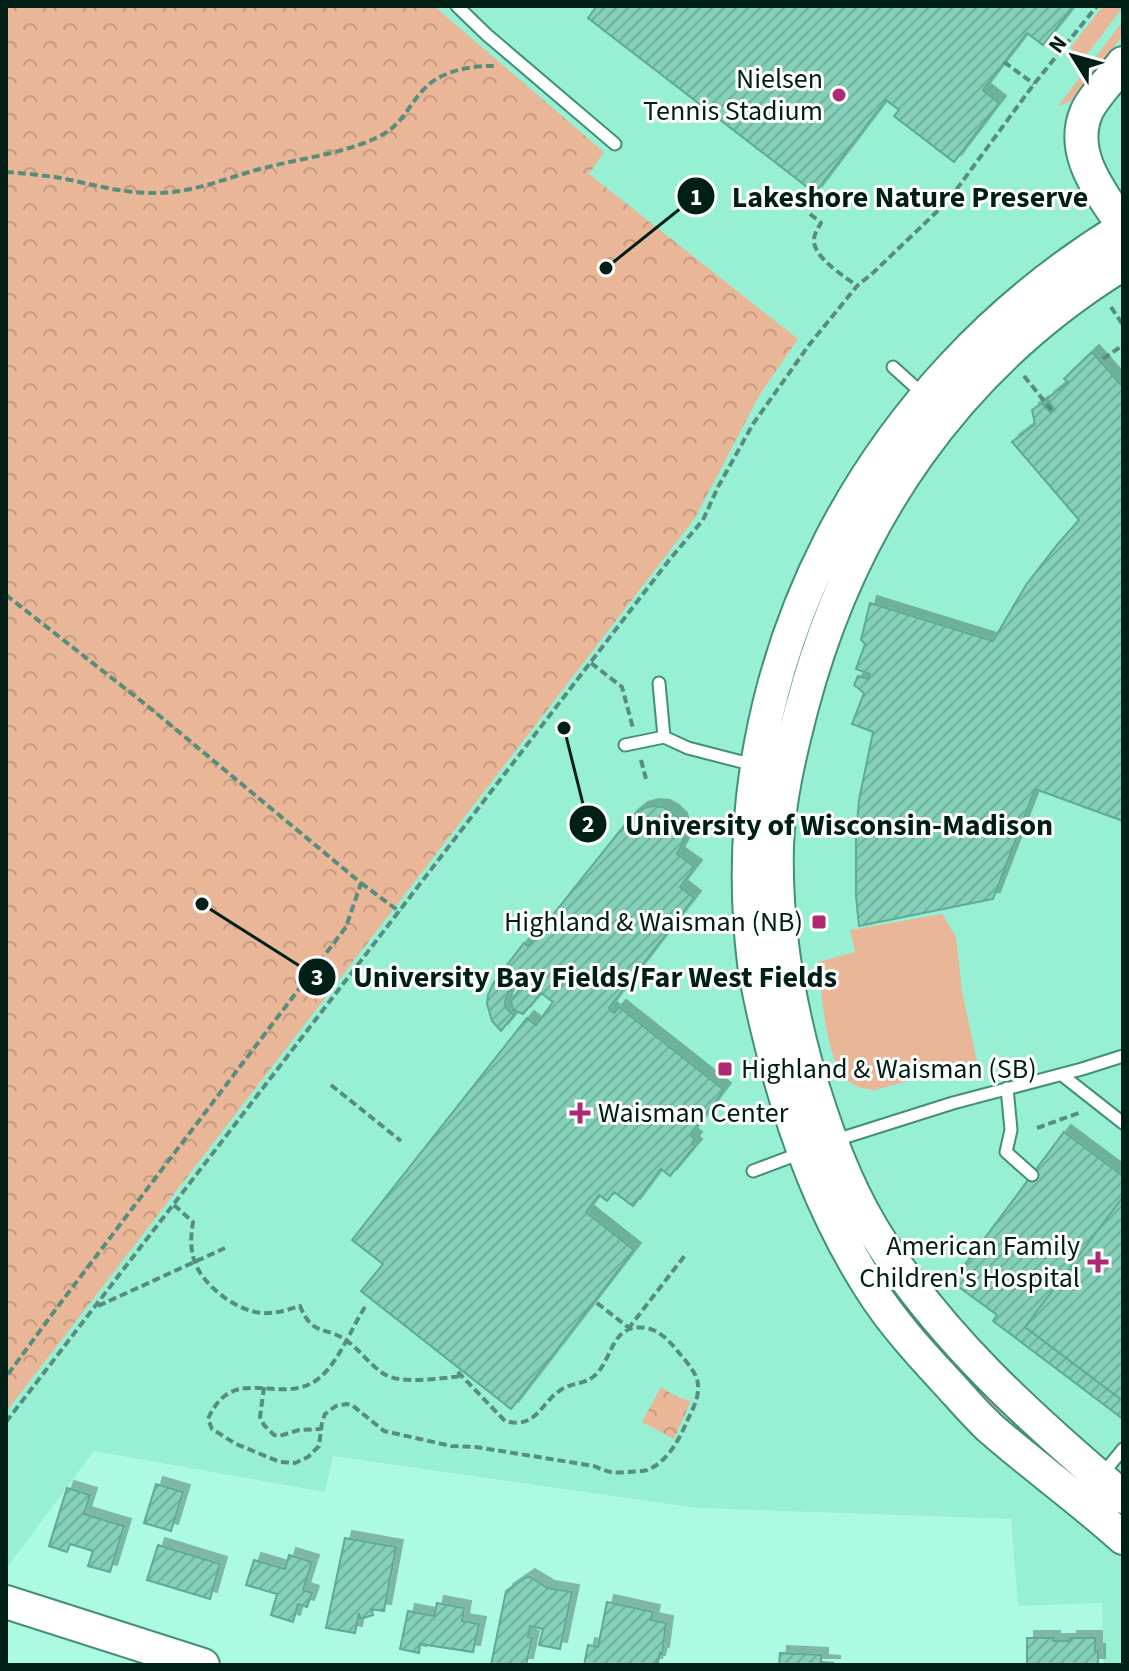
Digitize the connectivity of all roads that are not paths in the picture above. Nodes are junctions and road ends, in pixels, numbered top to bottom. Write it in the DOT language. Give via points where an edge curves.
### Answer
graph roads {
  1 [pos="457,6"];
  2 [pos="1123,63"];
  3 [pos="615,144"];
  4 [pos="1123,227"];
  5 [pos="1123,264"];
  6 [pos="893,367"];
  7 [pos="925,396"];
  8 [pos="659,683"];
  9 [pos="664,737"];
  10 [pos="630,743"];
  11 [pos="772,767"];
  12 [pos="1123,1056"];
  13 [pos="1062,1075"];
  14 [pos="1007,1088"];
  15 [pos="1123,1123"];
  16 [pos="817,1146"];
  17 [pos="753,1171"];
  18 [pos="1032,1175"];
  19 [pos="1123,1449"];
  20 [pos="1101,1491"];
  21 [pos="1123,1538"];
  22 [pos="6,1602"];
  23 [pos="203,1665"];
  1 -- 3 [label="lane"];
  2 -- 4 [label="street" via="1086,112 1081,135 1093,179"];
  4 -- 7 [label="street" via="1008,312"];
  5 -- 11 [label="street" via="1061,307 974,384 888,500 849,571"];
  6 -- 7 [label="lane"];
  7 -- 11 [label="street" via="872,467 829,543 797,615 761,739"];
  8 -- 9 [label="lane"];
  9 -- 10 [label="lane"];
  9 -- 11 [label="lane" via="688,748"];
  11 -- 16 [label="street" via="752,804 749,868 755,967 784,1092"];
  12 -- 13 [label="lane"];
  13 -- 14 [label="lane"];
  13 -- 15 [label="lane"];
  14 -- 16 [label="lane"];
  14 -- 18 [label="lane" via="1011,1130 1006,1152"];
  16 -- 17 [label="lane"];
  16 -- 20 [label="street" via="830,1216 899,1328 990,1428"];
  19 -- 20 [label="lane"];
  20 -- 21 [label="street"];
  22 -- 23 [label="street"];
}
